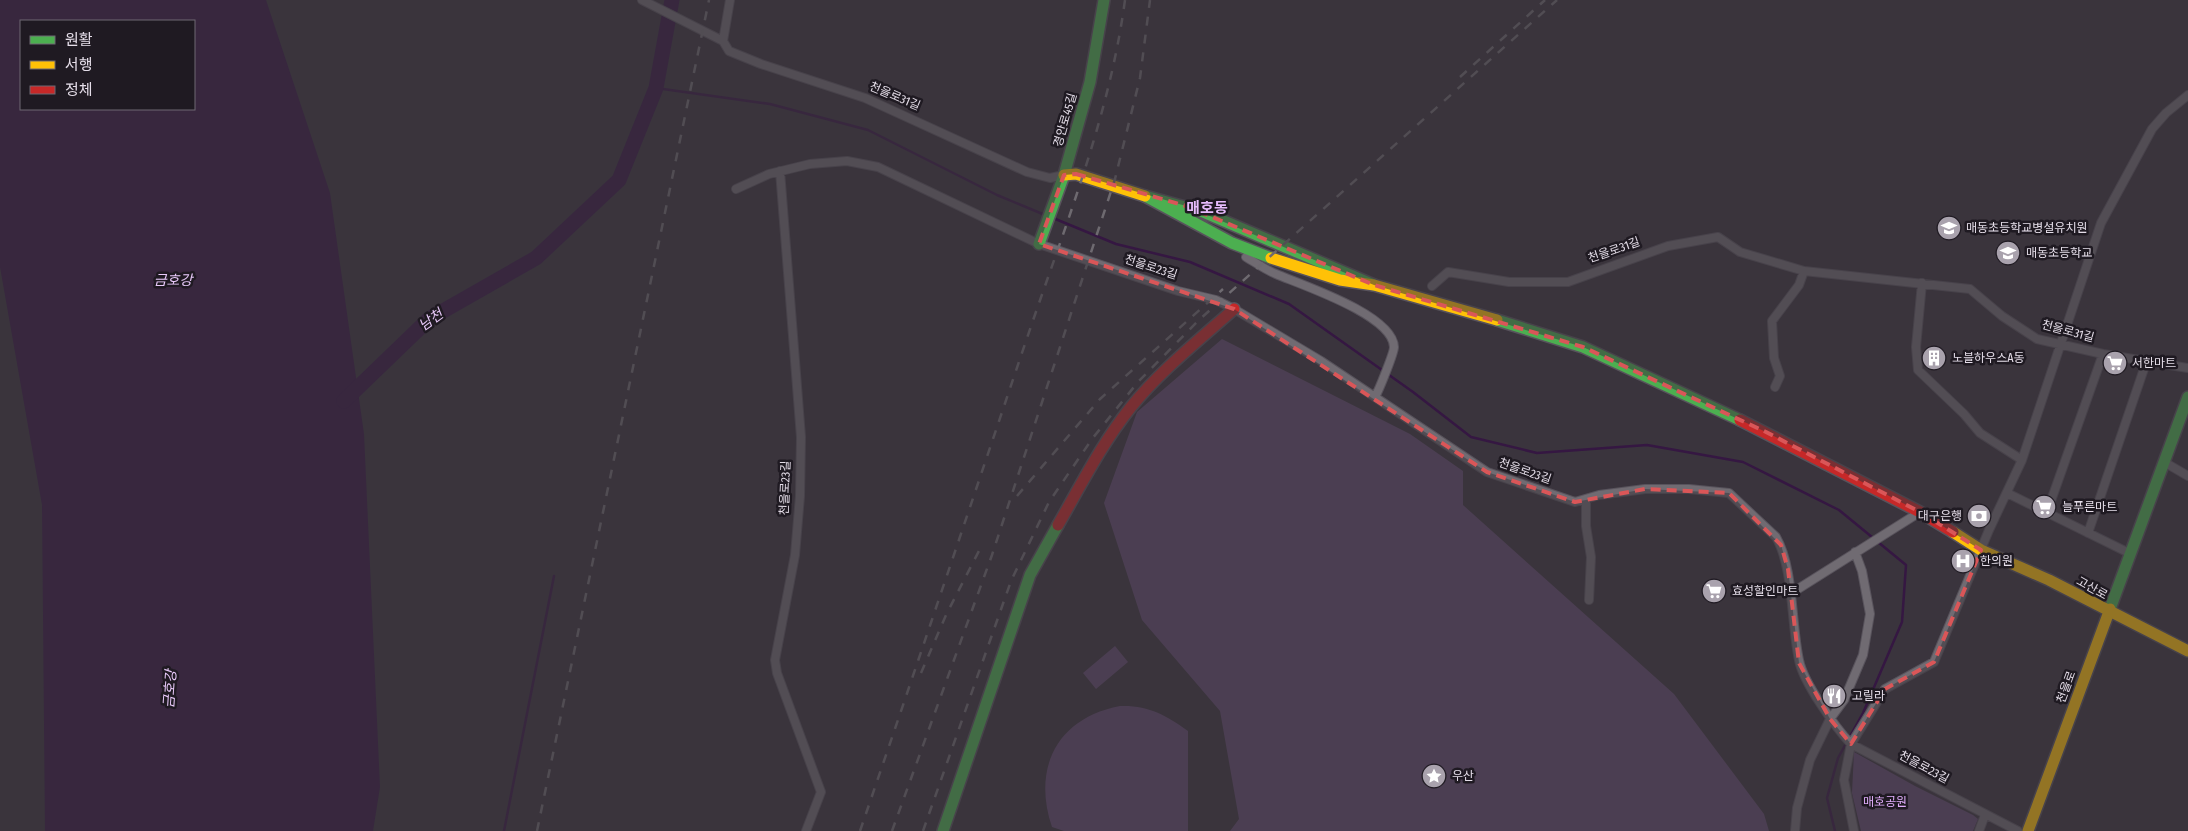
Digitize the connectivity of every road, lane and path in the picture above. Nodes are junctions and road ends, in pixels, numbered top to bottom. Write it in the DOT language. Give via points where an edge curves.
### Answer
graph roads {
  1 [pos="642,0"];
  2 [pos="730,0"];
  3 [pos="1104,0"];
  4 [pos="723,41"];
  5 [pos="2188,95"];
  6 [pos="780,171"];
  7 [pos="1064,175"];
  8 [pos="736,189"];
  9 [pos="1145,196"];
  10 [pos="1040,239"];
  11 [pos="1246,257"];
  12 [pos="1804,271"];
  13 [pos="1922,283"];
  14 [pos="1374,285"];
  15 [pos="1432,286"];
  16 [pos="1234,308"];
  17 [pos="2061,346"];
  18 [pos="2103,354"];
  19 [pos="2146,360"];
  20 [pos="2188,368"];
  21 [pos="1775,387"];
  22 [pos="1375,397"];
  23 [pos="2188,397"];
  24 [pos="2022,460"];
  25 [pos="2164,462"];
  26 [pos="2188,476"];
  27 [pos="2007,493"];
  28 [pos="1586,499"];
  29 [pos="1920,512"];
  30 [pos="2047,512"];
  31 [pos="2088,532"];
  32 [pos="1981,550"];
  33 [pos="1855,552"];
  34 [pos="2129,552"];
  35 [pos="1790,594"];
  36 [pos="1589,600"];
  37 [pos="2108,612"];
  38 [pos="2188,651"];
  39 [pos="1830,719"];
  40 [pos="1851,744"];
  41 [pos="1985,815"];
  42 [pos="806,831"];
  43 [pos="943,831"];
  44 [pos="1795,831"];
  45 [pos="1854,831"];
  46 [pos="1979,831"];
  47 [pos="2018,831"];
  48 [pos="2028,831"];
  1 -- 4 [label="street, 천을로31길"];
  2 -- 4 [label="street"];
  3 -- 7 [label="street, 경안로45길" via="1090,82"];
  4 -- 7 [label="street, 천을로31길" via="729,50 737,54 865,98 1027,172 1050,178"];
  5 -- 17 [label="street" via="2152,130 2101,223"];
  6 -- 8 [label="street, 천을로23길"];
  6 -- 10 [label="street, 천을로23길" via="847,161 878,167"];
  6 -- 42 [label="street, 천을로23길" via="801,437 795,556 776,660 777,673 820,792"];
  7 -- 9 [label="street, 천을로31길" via="1076,174"];
  7 -- 10 [label="street, 경안로45길"];
  9 -- 14 [label="street" via="1203,212"];
  9 -- 14 [label="street" via="1254,253 1325,276"];
  10 -- 16 [label="street, 천을로23길" via="1178,291"];
  11 -- 22 [label="street" via="1274,273 1348,304 1388,332 1394,347"];
  12 -- 13 [label="street, 천을로31길"];
  12 -- 15 [label="street, 천을로31길" via="1740,252 1718,237 1668,246 1568,282 1508,282 1448,272"];
  12 -- 21 [label="street" via="1798,285 1772,320 1774,358 1780,376"];
  13 -- 17 [label="street, 천을로31길" via="1970,289 2037,339"];
  13 -- 24 [label="street" via="1918,370 1980,433"];
  14 -- 29 [label="street, 고산로" via="1583,347 1766,432"];
  16 -- 22 [label="street, 천을로23길"];
  16 -- 43 [label="street" via="1131,407 1088,472 1030,575"];
  17 -- 18 [label="street, 천을로31길"];
  17 -- 24 [label="street"];
  18 -- 19 [label="street, 천을로31길"];
  18 -- 30 [label="street, 천을로31길"];
  19 -- 20 [label="street, 천을로31길"];
  19 -- 31 [label="street"];
  22 -- 28 [label="street, 천을로23길" via="1487,472 1575,502"];
  23 -- 25 [label="street, 천을로"];
  24 -- 27 [label="street"];
  25 -- 26 [label="street"];
  25 -- 34 [label="street, 천을로"];
  27 -- 30 [label="street"];
  27 -- 32 [label="street"];
  28 -- 35 [label="street, 천을로23길" via="1645,489 1729,493 1781,545 1788,569"];
  28 -- 36 [label="street" via="1591,557"];
  29 -- 32 [label="street, 고산로"];
  29 -- 33 [label="street"];
  30 -- 31 [label="street"];
  31 -- 34 [label="street"];
  32 -- 37 [label="street, 고산로" via="2049,580"];
  32 -- 40 [label="street" via="1934,662 1885,690"];
  33 -- 35 [label="street"];
  33 -- 39 [label="street" via="1870,614 1853,680"];
  34 -- 37 [label="street, 천을로"];
  35 -- 39 [label="street, 천을로23길" via="1799,663"];
  37 -- 38 [label="street, 고산로"];
  37 -- 48 [label="street, 천을로"];
  39 -- 40 [label="street, 천을로23길"];
  39 -- 44 [label="street" via="1810,760 1797,808"];
  40 -- 41 [label="street, 천을로23길"];
  40 -- 45 [label="street" via="1844,780"];
  41 -- 46 [label="street"];
  41 -- 47 [label="street, 천을로23길"];
}
